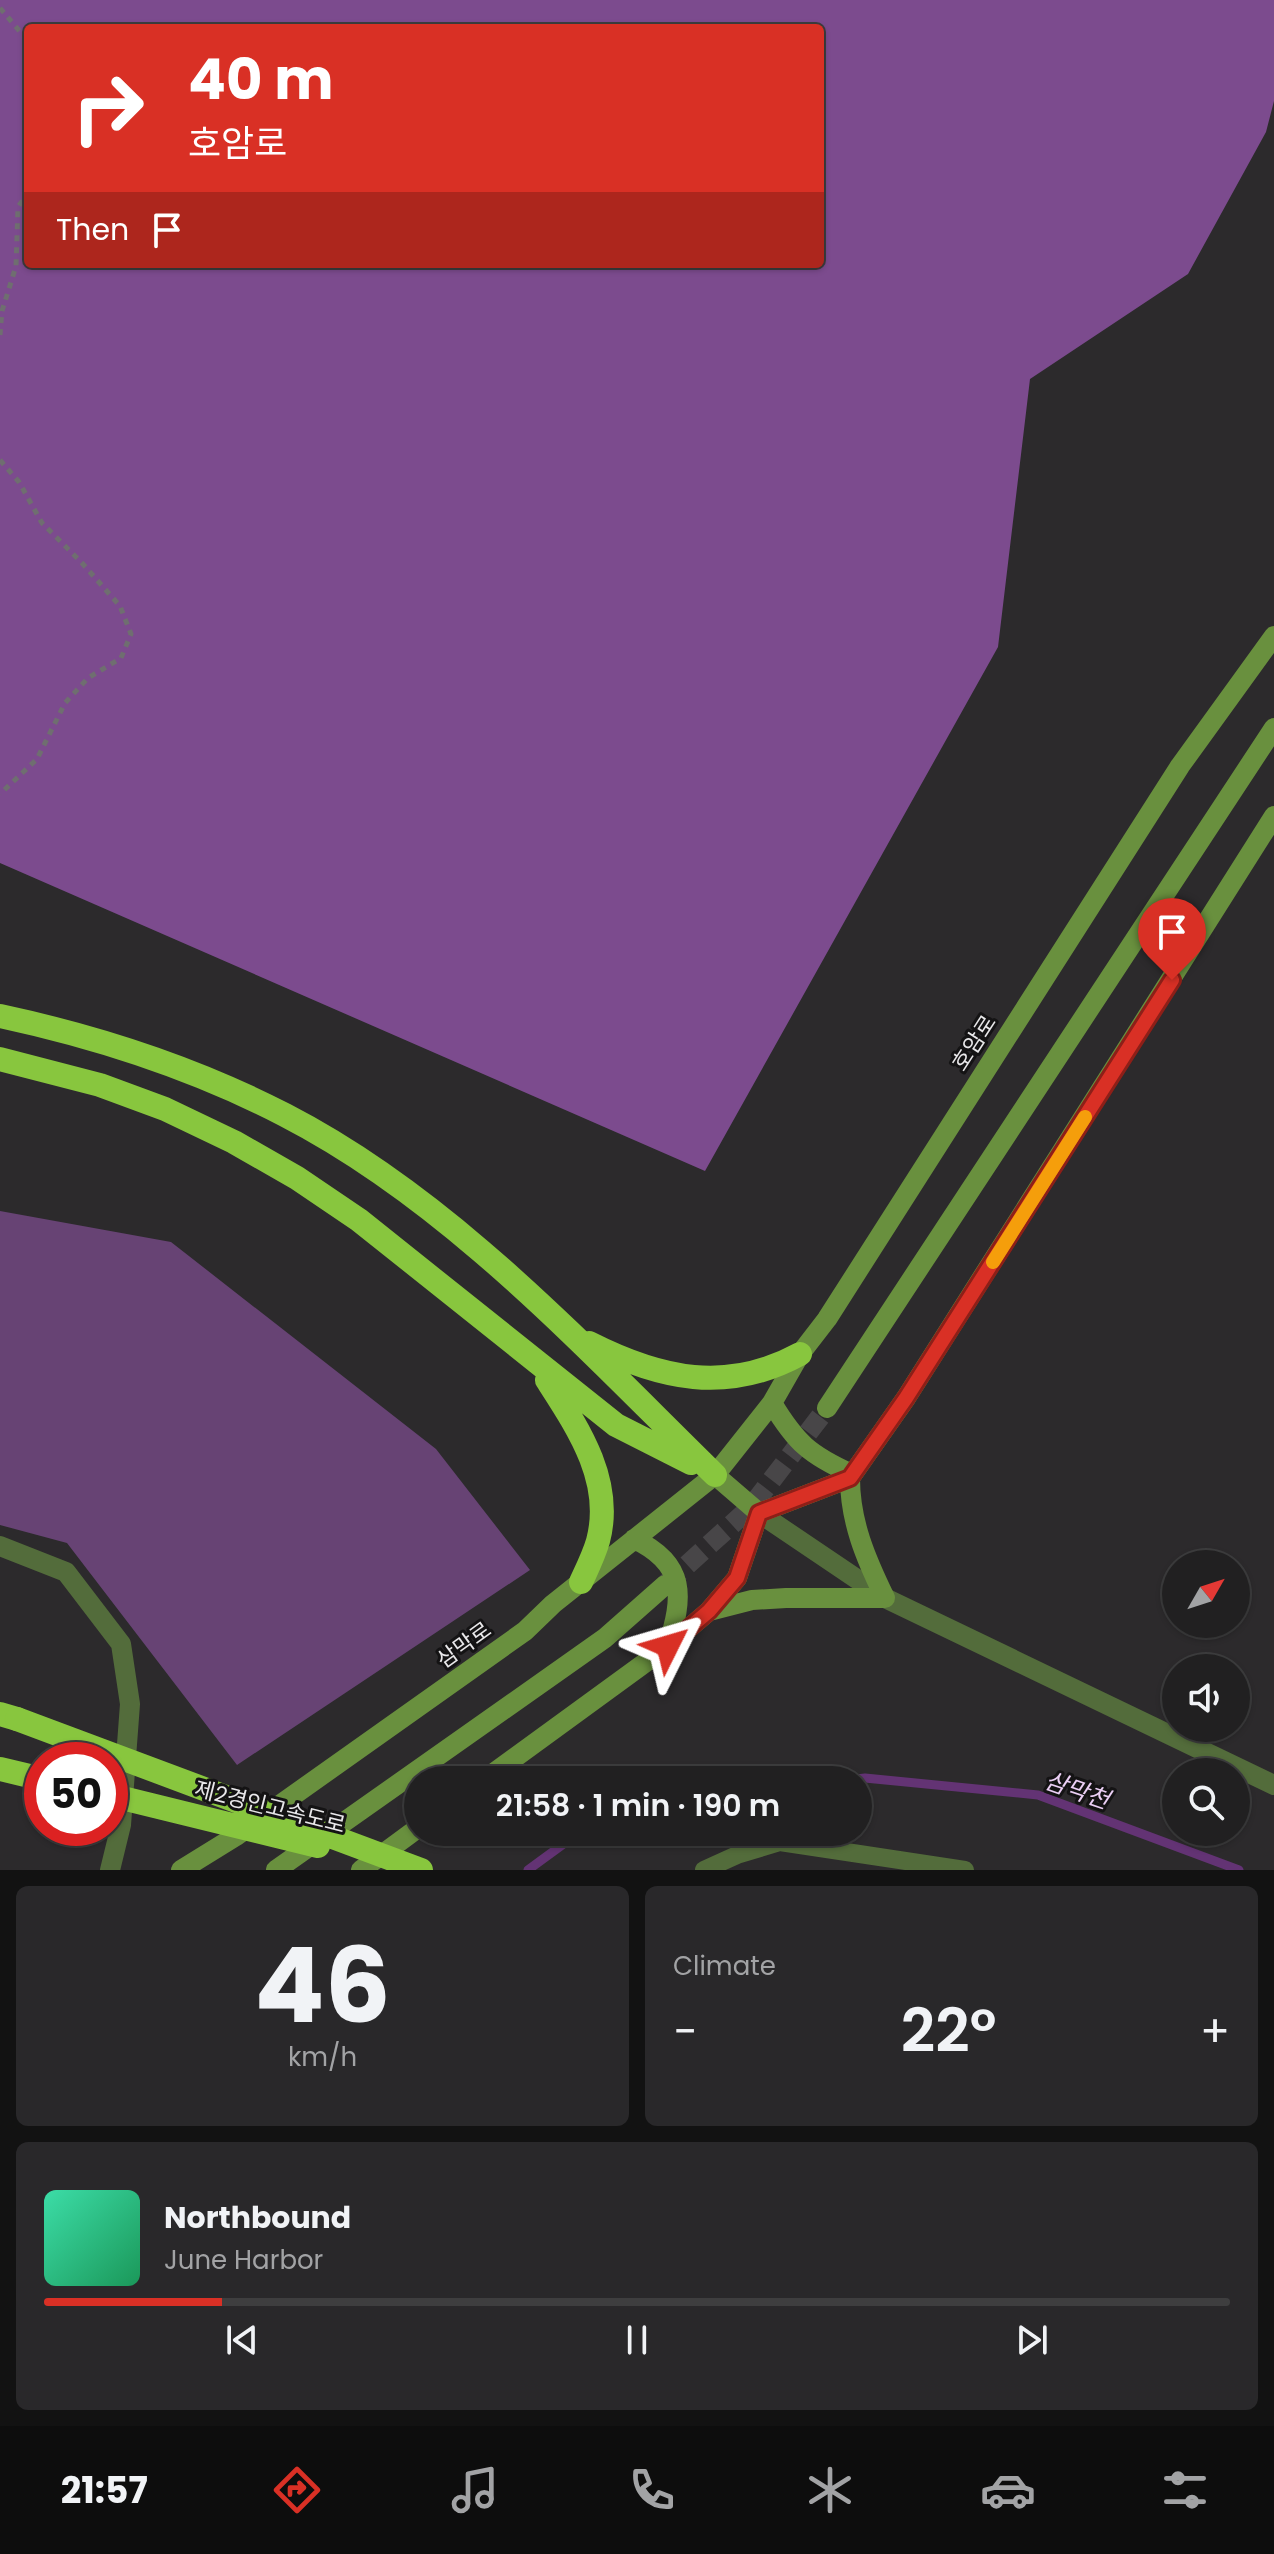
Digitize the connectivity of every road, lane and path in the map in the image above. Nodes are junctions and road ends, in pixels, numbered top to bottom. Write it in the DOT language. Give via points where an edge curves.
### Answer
graph roads {
  1 [pos="0,8"];
  2 [pos="24,36"];
  3 [pos="24,199"];
  4 [pos="0,335"];
  5 [pos="0,460"];
  6 [pos="1274,636"];
  7 [pos="1274,728"];
  8 [pos="0,794"];
  9 [pos="1274,816"];
  10 [pos="0,1016"];
  11 [pos="0,1059"];
  12 [pos="555,1319"];
  13 [pos="800,1354"];
  14 [pos="535,1361"];
  15 [pos="772,1403"];
  16 [pos="827,1408"];
  17 [pos="715,1475"];
  18 [pos="851,1476"];
  19 [pos="759,1513"];
  20 [pos="634,1539"];
  21 [pos="0,1546"];
  22 [pos="581,1582"];
  23 [pos="665,1585"];
  24 [pos="885,1598"];
  25 [pos="709,1611"];
  26 [pos="668,1646"];
  27 [pos="8,1717"];
  28 [pos="503,1766"];
  29 [pos="0,1769"];
  30 [pos="24,1775"];
  31 [pos="1274,1785"];
  32 [pos="128,1799"];
  33 [pos="404,1838"];
  34 [pos="110,1870"];
  35 [pos="181,1870"];
  36 [pos="276,1870"];
  37 [pos="361,1870"];
  38 [pos="419,1870"];
  39 [pos="704,1870"];
  40 [pos="965,1870"];
  1 -- 2 [label="path"];
  3 -- 4 [label="path" via="18,207 16,266"];
  5 -- 8 [label="path" via="42,523 120,606 131,634 121,658 88,678 65,703 37,759"];
  6 -- 13 [label="main road, 호암로" via="1180,766"];
  7 -- 16 [label="main road"];
  9 -- 18 [label="main road" via="915,1384"];
  10 -- 12 [label="highway" via="141,1054 285,1115 423,1206"];
  11 -- 14 [label="highway" via="100,1085 165,1109 272,1163 359,1220"];
  12 -- 13 [label="highway" via="614,1355 673,1374 727,1378 774,1368"];
  12 -- 17 [label="highway"];
  13 -- 15 [label="main road, 호암로"];
  14 -- 17 [label="highway" via="616,1425"];
  14 -- 22 [label="highway" via="590,1454 600,1487 598,1543"];
  15 -- 17 [label="main road, 호암로"];
  15 -- 18 [label="main road" via="809,1452"];
  17 -- 19 [label="main road"];
  17 -- 20 [label="main road, 삼막로"];
  18 -- 19 [label="main road"];
  18 -- 24 [label="main road" via="855,1525"];
  19 -- 24 [label="street"];
  19 -- 25 [label="main road" via="737,1578"];
  20 -- 22 [label="main road, 삼막로"];
  20 -- 26 [label="main road" via="663,1557 680,1594"];
  21 -- 34 [label="street" via="66,1572 121,1644 130,1704 121,1825"];
  22 -- 35 [label="main road, 삼막로" via="525,1631"];
  23 -- 36 [label="main road" via="605,1638"];
  24 -- 25 [label="main road" via="775,1598"];
  24 -- 31 [label="street"];
  25 -- 26 [label="main road"];
  26 -- 28 [label="main road"];
  27 -- 38 [label="highway, bridge"];
  29 -- 30 [label="highway"];
  32 -- 38 [label="highway, 제2경인고속도로, bridge"];
  33 -- 37 [label="main road"];
  39 -- 40 [label="lane" via="780,1842"];
}
